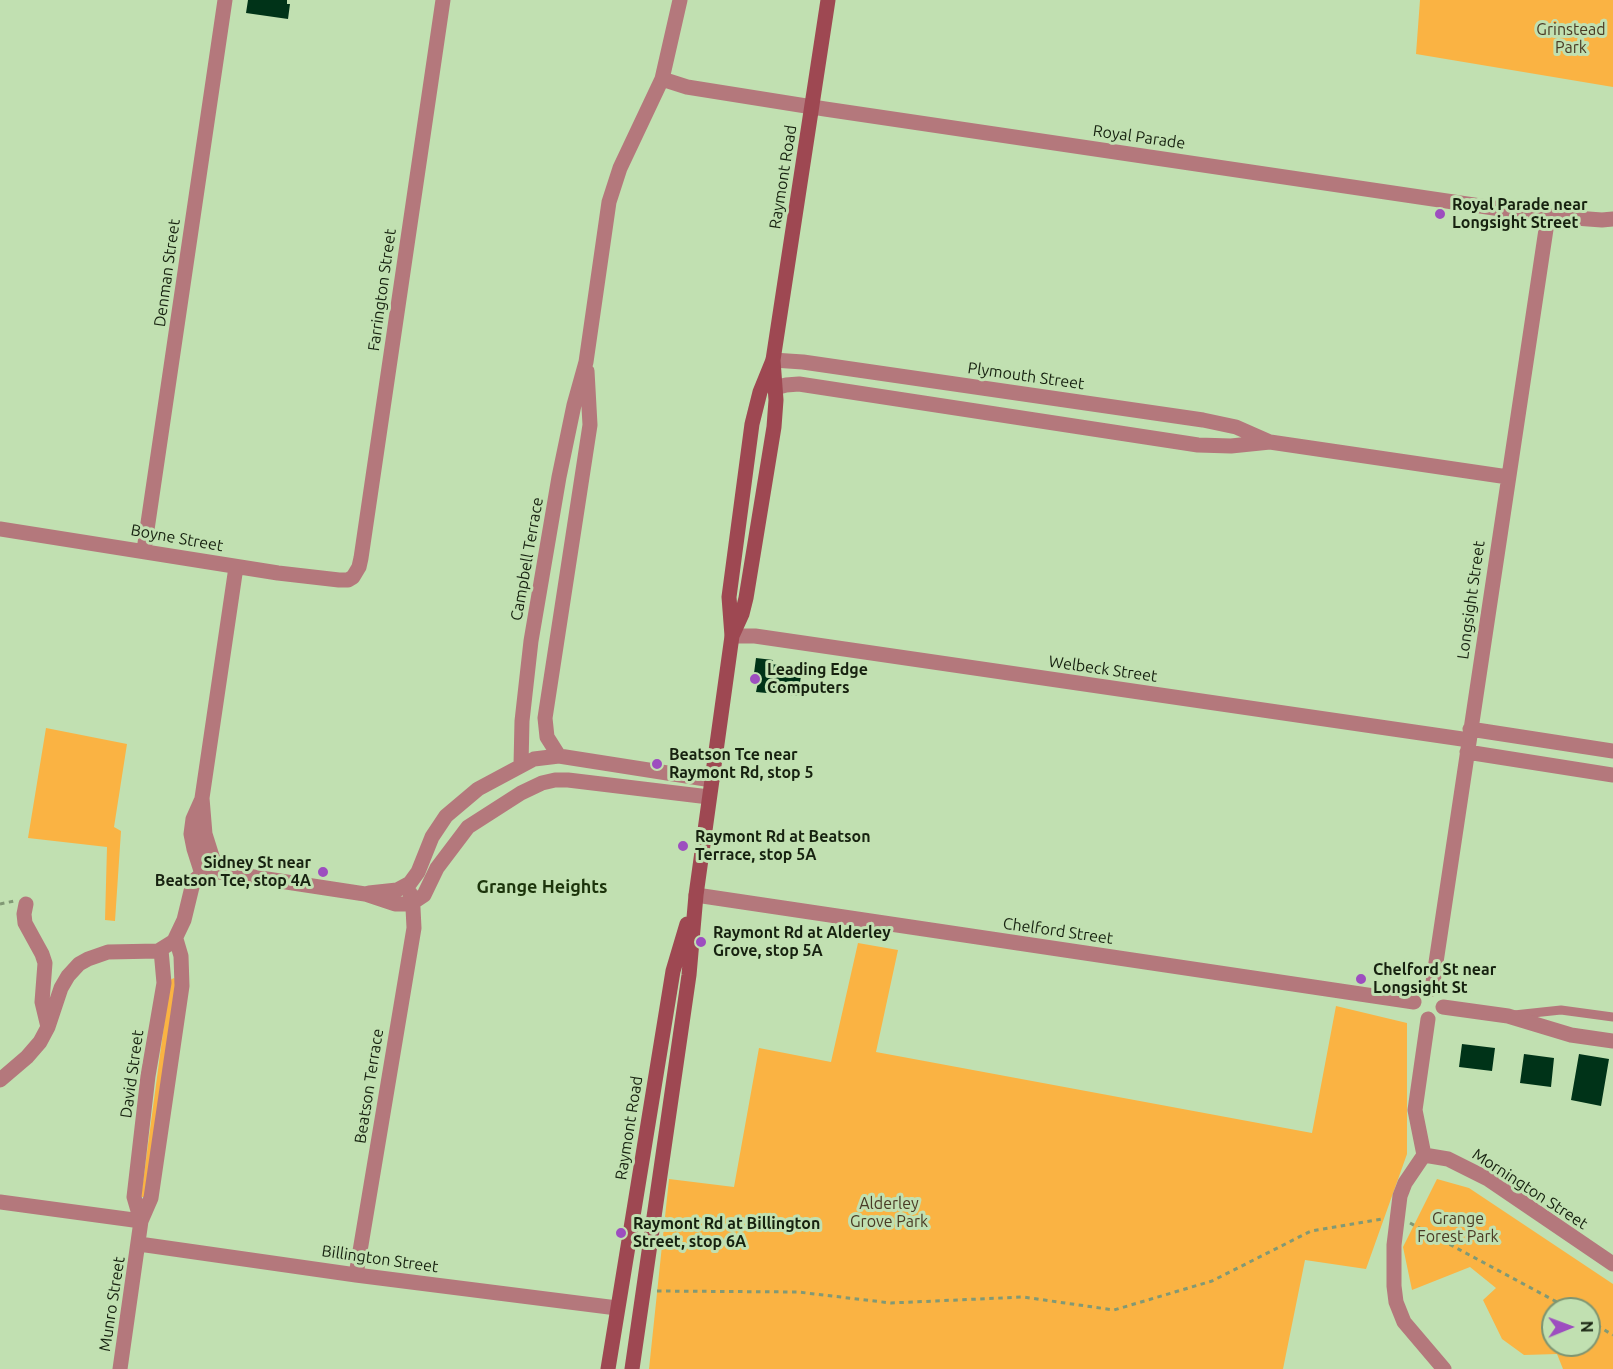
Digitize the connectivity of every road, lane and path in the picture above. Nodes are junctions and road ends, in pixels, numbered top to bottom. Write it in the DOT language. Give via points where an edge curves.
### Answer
graph roads {
  1 [pos="225,0"];
  2 [pos="443,0"];
  3 [pos="680,0"];
  4 [pos="828,0"];
  5 [pos="662,79"];
  6 [pos="812,107"];
  7 [pos="1548,216"];
  8 [pos="1613,219"];
  9 [pos="773,360"];
  10 [pos="586,362"];
  11 [pos="775,388"];
  12 [pos="1270,442"];
  13 [pos="1508,477"];
  14 [pos="0,529"];
  15 [pos="144,550"];
  16 [pos="236,567"];
  17 [pos="348,580"];
  18 [pos="732,636"];
  19 [pos="546,715"];
  20 [pos="523,717"];
  21 [pos="1469,741"];
  22 [pos="1613,751"];
  23 [pos="559,756"];
  24 [pos="521,765"];
  25 [pos="618,767"];
  26 [pos="1613,775"];
  27 [pos="712,780"];
  28 [pos="615,786"];
  29 [pos="709,797"];
  30 [pos="210,873"];
  31 [pos="407,885"];
  32 [pos="365,894"];
  33 [pos="696,895"];
  34 [pos="412,902"];
  35 [pos="0,904"];
  36 [pos="22,904"];
  37 [pos="176,939"];
  38 [pos="161,950"];
  39 [pos="1431,989"];
  40 [pos="1414,1002"];
  41 [pos="1443,1007"];
  42 [pos="1509,1016"];
  43 [pos="1613,1017"];
  44 [pos="1428,1019"];
  45 [pos="48,1027"];
  46 [pos="1613,1041"];
  47 [pos="0,1080"];
  48 [pos="1424,1155"];
  49 [pos="0,1202"];
  50 [pos="1397,1216"];
  51 [pos="141,1221"];
  52 [pos="139,1244"];
  53 [pos="1613,1264"];
  54 [pos="356,1275"];
  55 [pos="657,1291"];
  56 [pos="1548,1297"];
  57 [pos="617,1308"];
  58 [pos="640,1311"];
  59 [pos="120,1369"];
  60 [pos="608,1369"];
  61 [pos="632,1369"];
  62 [pos="1444,1369"];
  1 -- 15 [label="street, Denman Street"];
  2 -- 17 [label="street, Farrington Street" via="361,558 357,571"];
  3 -- 5 [label="street, Campbell Terrace"];
  4 -- 6 [label="main road, Raymont Road"];
  5 -- 6 [label="street, Royal Parade" via="687,87"];
  5 -- 10 [label="street, Campbell Terrace" via="611,194"];
  6 -- 7 [label="street, Royal Parade"];
  6 -- 9 [label="main road, Raymont Road"];
  7 -- 8 [label="street, Royal Parade"];
  7 -- 13 [label="street, Longsight Street"];
  9 -- 11 [label="main road, Raymont Road"];
  9 -- 12 [label="street, Plymouth Street" via="1203,420 1236,427"];
  9 -- 18 [label="main road, Raymont Road" via="752,424 729,597"];
  10 -- 19 [label="street, Campbell Terrace" via="590,425"];
  10 -- 20 [label="street, Campbell Terrace" via="557,489 528,660"];
  11 -- 12 [label="street, Plymouth Street" via="798,384 1204,446"];
  11 -- 18 [label="main road, Raymont Road" via="774,427 746,598"];
  12 -- 13 [label="street, Plymouth Street"];
  13 -- 21 [label="street, Longsight Street"];
  14 -- 15 [label="street, Boyne Street"];
  15 -- 16 [label="street, Boyne Street"];
  16 -- 17 [label="street, Boyne Street"];
  16 -- 30 [label="street" via="202,798 191,834 194,849"];
  18 -- 21 [label="street, Welbeck Street" via="766,637"];
  18 -- 27 [label="main road, Raymont Road"];
  19 -- 20 [label="street"];
  19 -- 23 [label="street, Campbell Terrace" via="546,734"];
  20 -- 24 [label="street, Campbell Terrace"];
  21 -- 22 [label="street, Welbeck Street"];
  21 -- 26 [label="street, Welbeck Street"];
  21 -- 39 [label="street, Longsight Street"];
  23 -- 24 [label="street"];
  23 -- 25 [label="street"];
  24 -- 31 [label="street" via="478,789 446,816"];
  25 -- 27 [label="street"];
  25 -- 28 [label="street"];
  27 -- 29 [label="main road, Raymont Road"];
  28 -- 29 [label="street"];
  28 -- 34 [label="street" via="555,780 520,793 468,827 437,868 424,895"];
  29 -- 33 [label="main road, Raymont Road"];
  30 -- 32 [label="street"];
  30 -- 37 [label="street" via="196,879"];
  31 -- 32 [label="street"];
  31 -- 34 [label="street, Beatson Terrace"];
  32 -- 34 [label="street" via="395,904"];
  33 -- 40 [label="street, Chelford Street"];
  33 -- 57 [label="main road, Raymont Road" via="673,971"];
  33 -- 58 [label="main road, Raymont Road" via="689,975"];
  34 -- 54 [label="street, Beatson Terrace" via="414,928"];
  35 -- 36 [label="path"];
  36 -- 45 [label="street" via="25,923 45,963 42,1002"];
  37 -- 38 [label="street"];
  37 -- 51 [label="street, David Street" via="182,959 182,986 151,1198"];
  38 -- 45 [label="street" via="108,952 79,964 61,988"];
  38 -- 51 [label="street, David Street" via="164,983 134,1197"];
  39 -- 40 [label="street" via="1418,993"];
  39 -- 41 [label="street" via="1439,994"];
  40 -- 44 [label="street" via="1416,1011"];
  41 -- 42 [label="street"];
  41 -- 44 [label="street"];
  42 -- 43 [label="lane" via="1561,1010"];
  42 -- 46 [label="street" via="1571,1035"];
  44 -- 48 [label="street" via="1415,1110"];
  45 -- 47 [label="street" via="32,1051"];
  48 -- 50 [label="street" via="1405,1183"];
  48 -- 53 [label="street, Mornington Street" via="1448,1160 1488,1179"];
  49 -- 51 [label="street"];
  50 -- 55 [label="path" via="1311,1231 1212,1281 1114,1310 1023,1297 891,1303 798,1292"];
  50 -- 56 [label="path"];
  50 -- 62 [label="street" via="1394,1268 1398,1308 1410,1332"];
  51 -- 52 [label="street, David Street"];
  52 -- 54 [label="street, Billington Street"];
  52 -- 59 [label="street, Munro Street"];
  54 -- 57 [label="street, Billington Street"];
  57 -- 58 [label="main road"];
  57 -- 60 [label="main road, Raymont Road"];
  58 -- 61 [label="main road, Raymont Road"];
}
